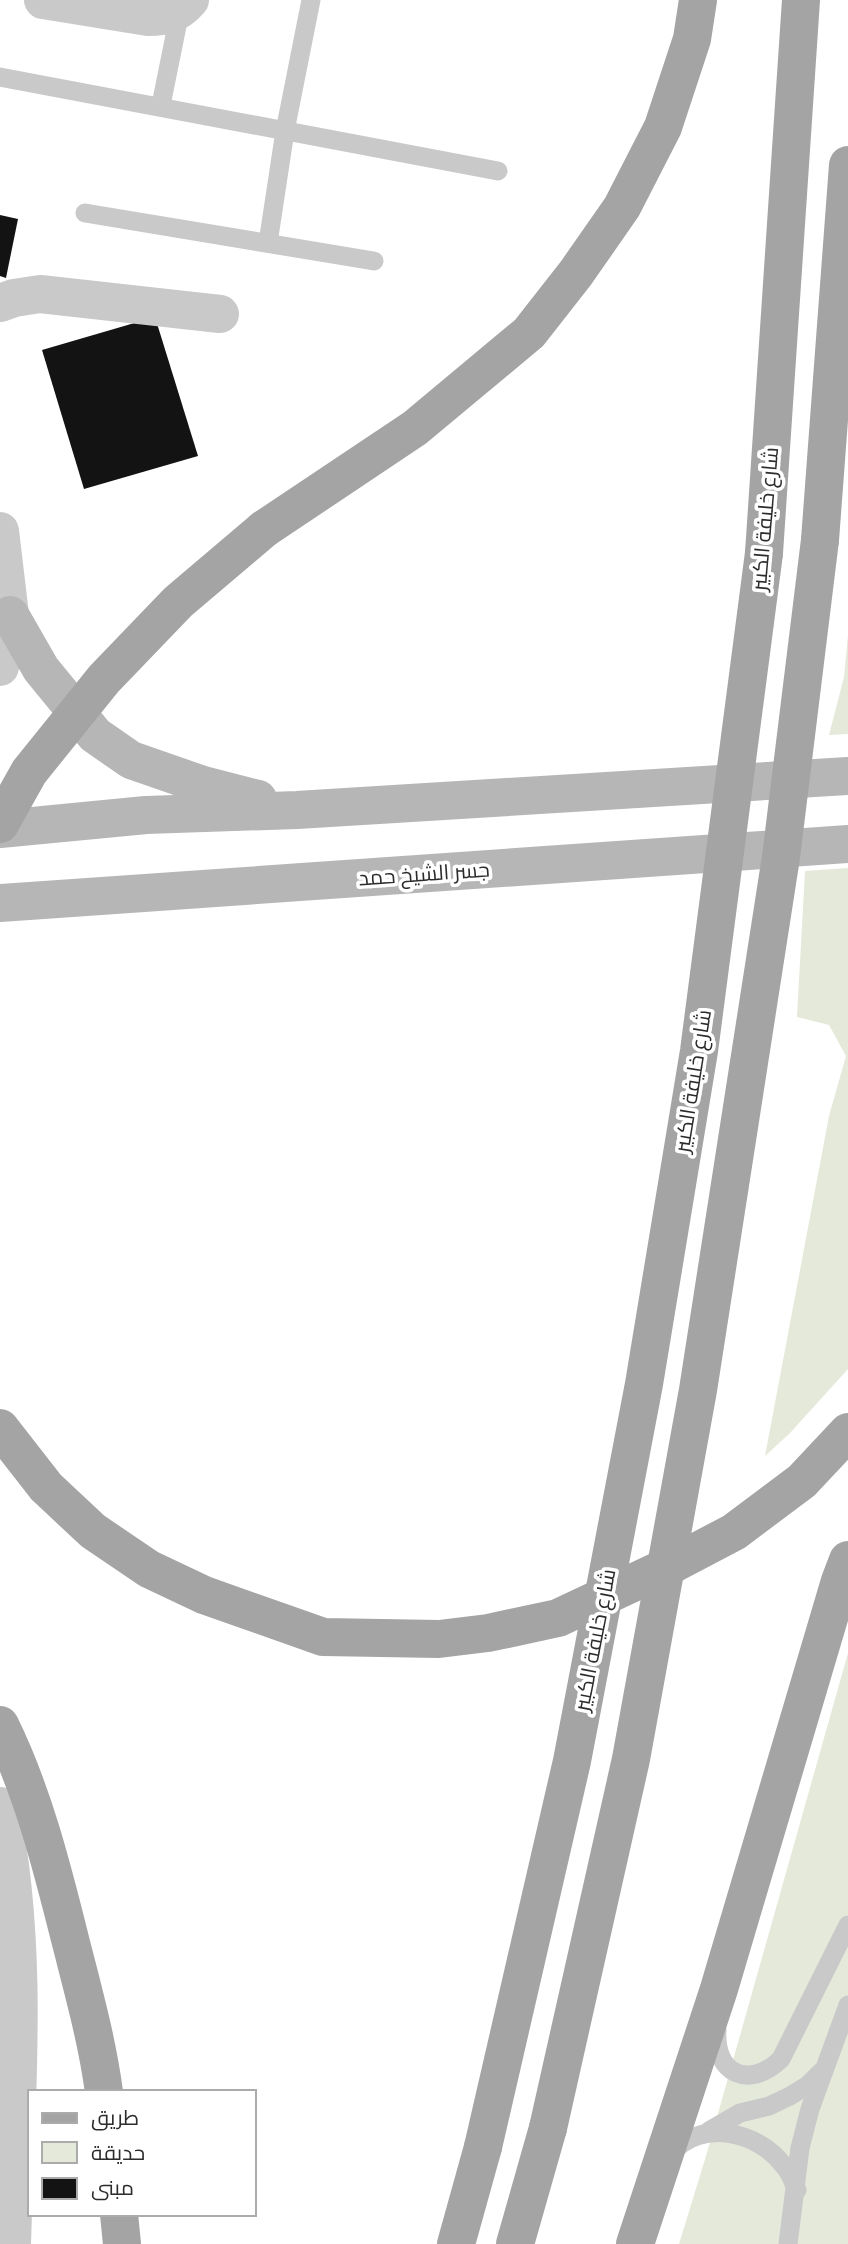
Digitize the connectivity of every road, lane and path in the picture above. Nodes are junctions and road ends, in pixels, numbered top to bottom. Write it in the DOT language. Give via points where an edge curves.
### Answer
graph roads {
  1 [pos="43,0"];
  2 [pos="311,0"];
  3 [pos="698,0"];
  4 [pos="801,0"];
  5 [pos="86,4"];
  6 [pos="185,5"];
  7 [pos="0,76"];
  8 [pos="161,105"];
  9 [pos="285,131"];
  10 [pos="848,165"];
  11 [pos="498,171"];
  12 [pos="85,214"];
  13 [pos="268,243"];
  14 [pos="374,261"];
  15 [pos="0,303"];
  16 [pos="220,314"];
  17 [pos="0,531"];
  18 [pos="10,615"];
  19 [pos="0,667"];
  20 [pos="848,776"];
  21 [pos="297,810"];
  22 [pos="0,826"];
  23 [pos="848,845"];
  24 [pos="0,903"];
  25 [pos="0,1429"];
  26 [pos="848,1432"];
  27 [pos="848,1560"];
  28 [pos="0,1725"];
  29 [pos="0,1806"];
  30 [pos="848,1925"];
  31 [pos="719,1989"];
  32 [pos="848,2005"];
  33 [pos="823,2070"];
  34 [pos="104,2090"];
  35 [pos="709,2131"];
  36 [pos="661,2166"];
  37 [pos="797,2190"];
  38 [pos="119,2216"];
  39 [pos="12,2244"];
  40 [pos="122,2244"];
  41 [pos="456,2244"];
  42 [pos="515,2244"];
  43 [pos="635,2244"];
  44 [pos="788,2244"];
  1 -- 5 [label="street"];
  2 -- 9 [label="lane"];
  3 -- 22 [label="main road, bridge" via="692,39 663,127 622,207 529,334 415,428 264,530 178,602 104,679 29,772"];
  4 -- 41 [label="main road, شارع خليفة الكبير, bridge" via="764,553 699,1051 644,1384 572,1761"];
  5 -- 6 [label="street" via="148,18 164,17"];
  6 -- 8 [label="lane"];
  7 -- 8 [label="lane"];
  8 -- 9 [label="lane"];
  9 -- 11 [label="lane"];
  9 -- 13 [label="lane"];
  10 -- 42 [label="main road, bridge" via="820,540 781,857 698,1390 631,1759 548,2128"];
  12 -- 13 [label="lane"];
  13 -- 14 [label="lane"];
  15 -- 16 [label="street" via="40,293"];
  17 -- 18 [label="street"];
  18 -- 19 [label="street"];
  18 -- 21 [label="main road" via="41,668 95,736 131,760"];
  20 -- 21 [label="main road"];
  21 -- 22 [label="main road"];
  23 -- 24 [label="main road, جسر الشيخ حمد"];
  25 -- 26 [label="main road" via="46,1487 93,1531 149,1569 204,1595 323,1637 439,1639 558,1618 675,1563 734,1532 802,1480"];
  27 -- 31 [label="main road"];
  28 -- 34 [label="main road" via="13,1750 50,1860 99,2053"];
  29 -- 39 [label="street" via="17,1939"];
  30 -- 31 [label="lane" via="781,2059 770,2070 755,2076 740,2074 718,2054"];
  31 -- 36 [label="main road"];
  32 -- 33 [label="lane"];
  33 -- 35 [label="lane" via="790,2096 740,2113"];
  33 -- 37 [label="lane" via="800,2148"];
  35 -- 36 [label="lane" via="675,2149"];
  35 -- 37 [label="lane" via="740,2135 765,2147 785,2166"];
  36 -- 43 [label="main road"];
  37 -- 44 [label="lane"];
  38 -- 40 [label="main road"];
}
